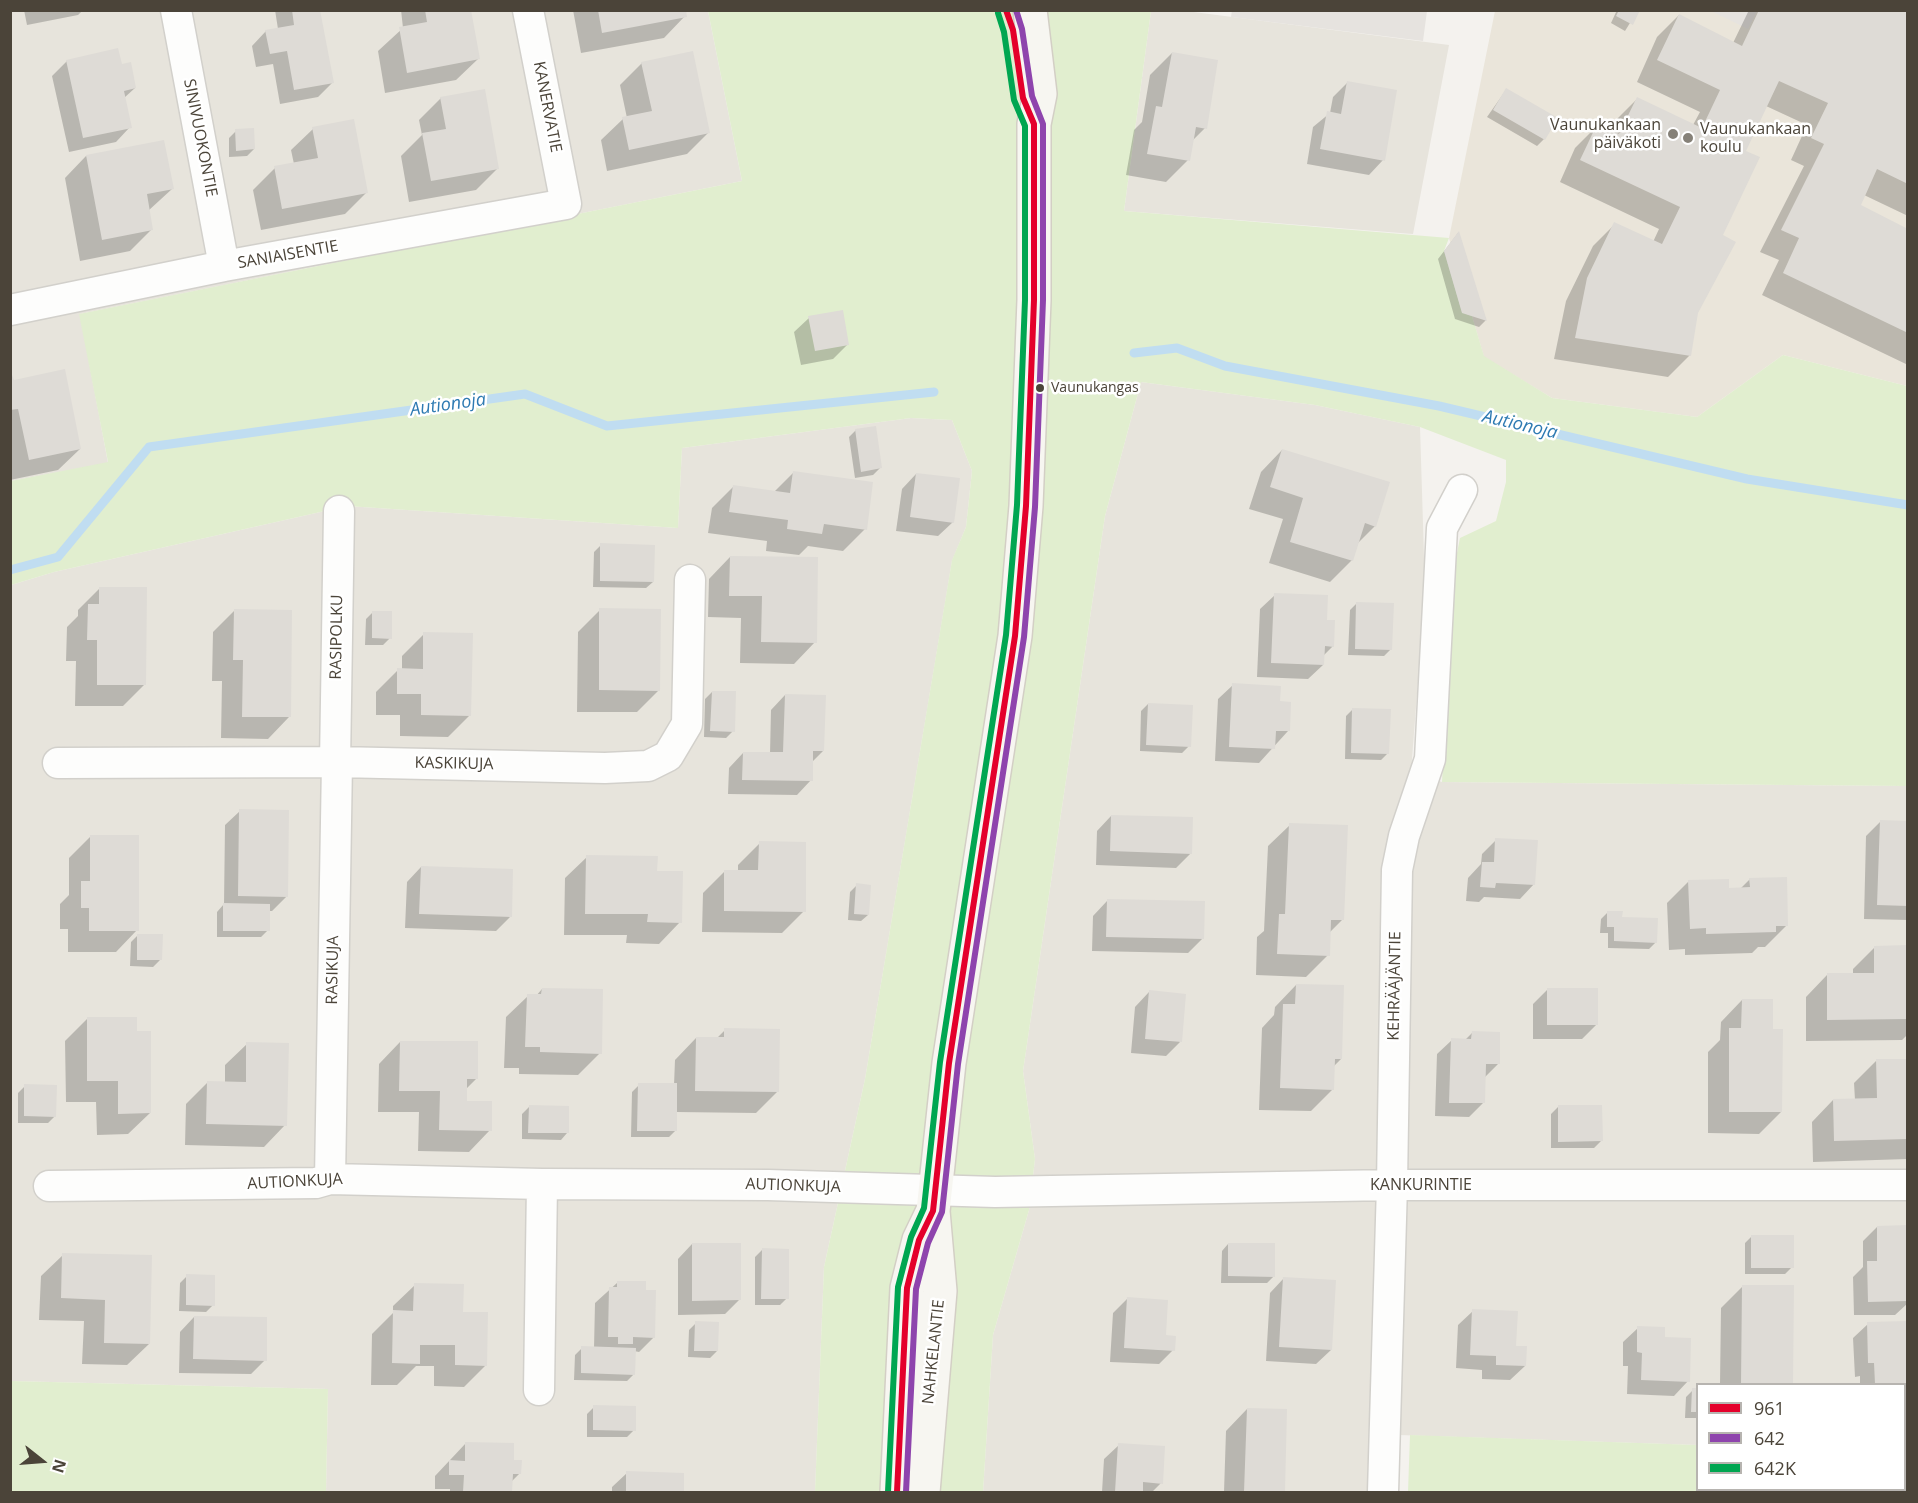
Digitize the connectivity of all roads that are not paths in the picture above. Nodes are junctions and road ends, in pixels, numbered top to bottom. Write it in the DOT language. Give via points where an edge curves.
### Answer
graph roads {
  1 [pos="176,10"];
  2 [pos="528,10"];
  3 [pos="1006,10"];
  4 [pos="1030,10"];
  5 [pos="1034,124"];
  6 [pos="566,204"];
  7 [pos="224,266"];
  8 [pos="10,310"];
  9 [pos="1462,490"];
  10 [pos="339,511"];
  11 [pos="690,580"];
  12 [pos="336,762"];
  13 [pos="58,763"];
  14 [pos="330,1179"];
  15 [pos="542,1184"];
  16 [pos="1392,1185"];
  17 [pos="1908,1185"];
  18 [pos="49,1186"];
  19 [pos="934,1201"];
  20 [pos="538,1390"];
  21 [pos="897,1492"];
  22 [pos="923,1492"];
  23 [pos="1383,1492"];
  1 -- 7 [label="street, SINIVUOKONTIE"];
  2 -- 6 [label="street, KANERVATIE"];
  3 -- 5 [label="main road, NAHKELANTIE" via="1013,30 1023,98"];
  4 -- 5 [label="main road, NAHKELANTIE" via="1040,94"];
  5 -- 19 [label="main road, NAHKELANTIE" via="1030,428 1018,602 949,1063"];
  6 -- 7 [label="street, SANIAISENTIE"];
  7 -- 8 [label="street, SANIAISENTIE"];
  9 -- 16 [label="street, KEHRÄÄJÄNTIE" via="1442,528 1430,759 1397,870"];
  10 -- 12 [label="street, RASIPOLKU"];
  11 -- 12 [label="street, KASKIKUJA" via="687,724 668,756 648,766 604,768"];
  12 -- 13 [label="street, KASKIKUJA"];
  12 -- 14 [label="street, RASIKUJA"];
  14 -- 15 [label="street, AUTIONKUJA"];
  14 -- 18 [label="street, AUTIONKUJA" via="316,1183"];
  15 -- 19 [label="street, AUTIONKUJA" via="768,1185"];
  15 -- 20 [label="street"];
  16 -- 17 [label="street, KANKURINTIE"];
  16 -- 19 [label="street, KANKURINTIE"];
  16 -- 23 [label="street, KEHRÄÄJÄNTIE"];
  19 -- 21 [label="main road, NAHKELANTIE" via="907,1288"];
  19 -- 22 [label="main road, NAHKELANTIE" via="940,1291"];
}
